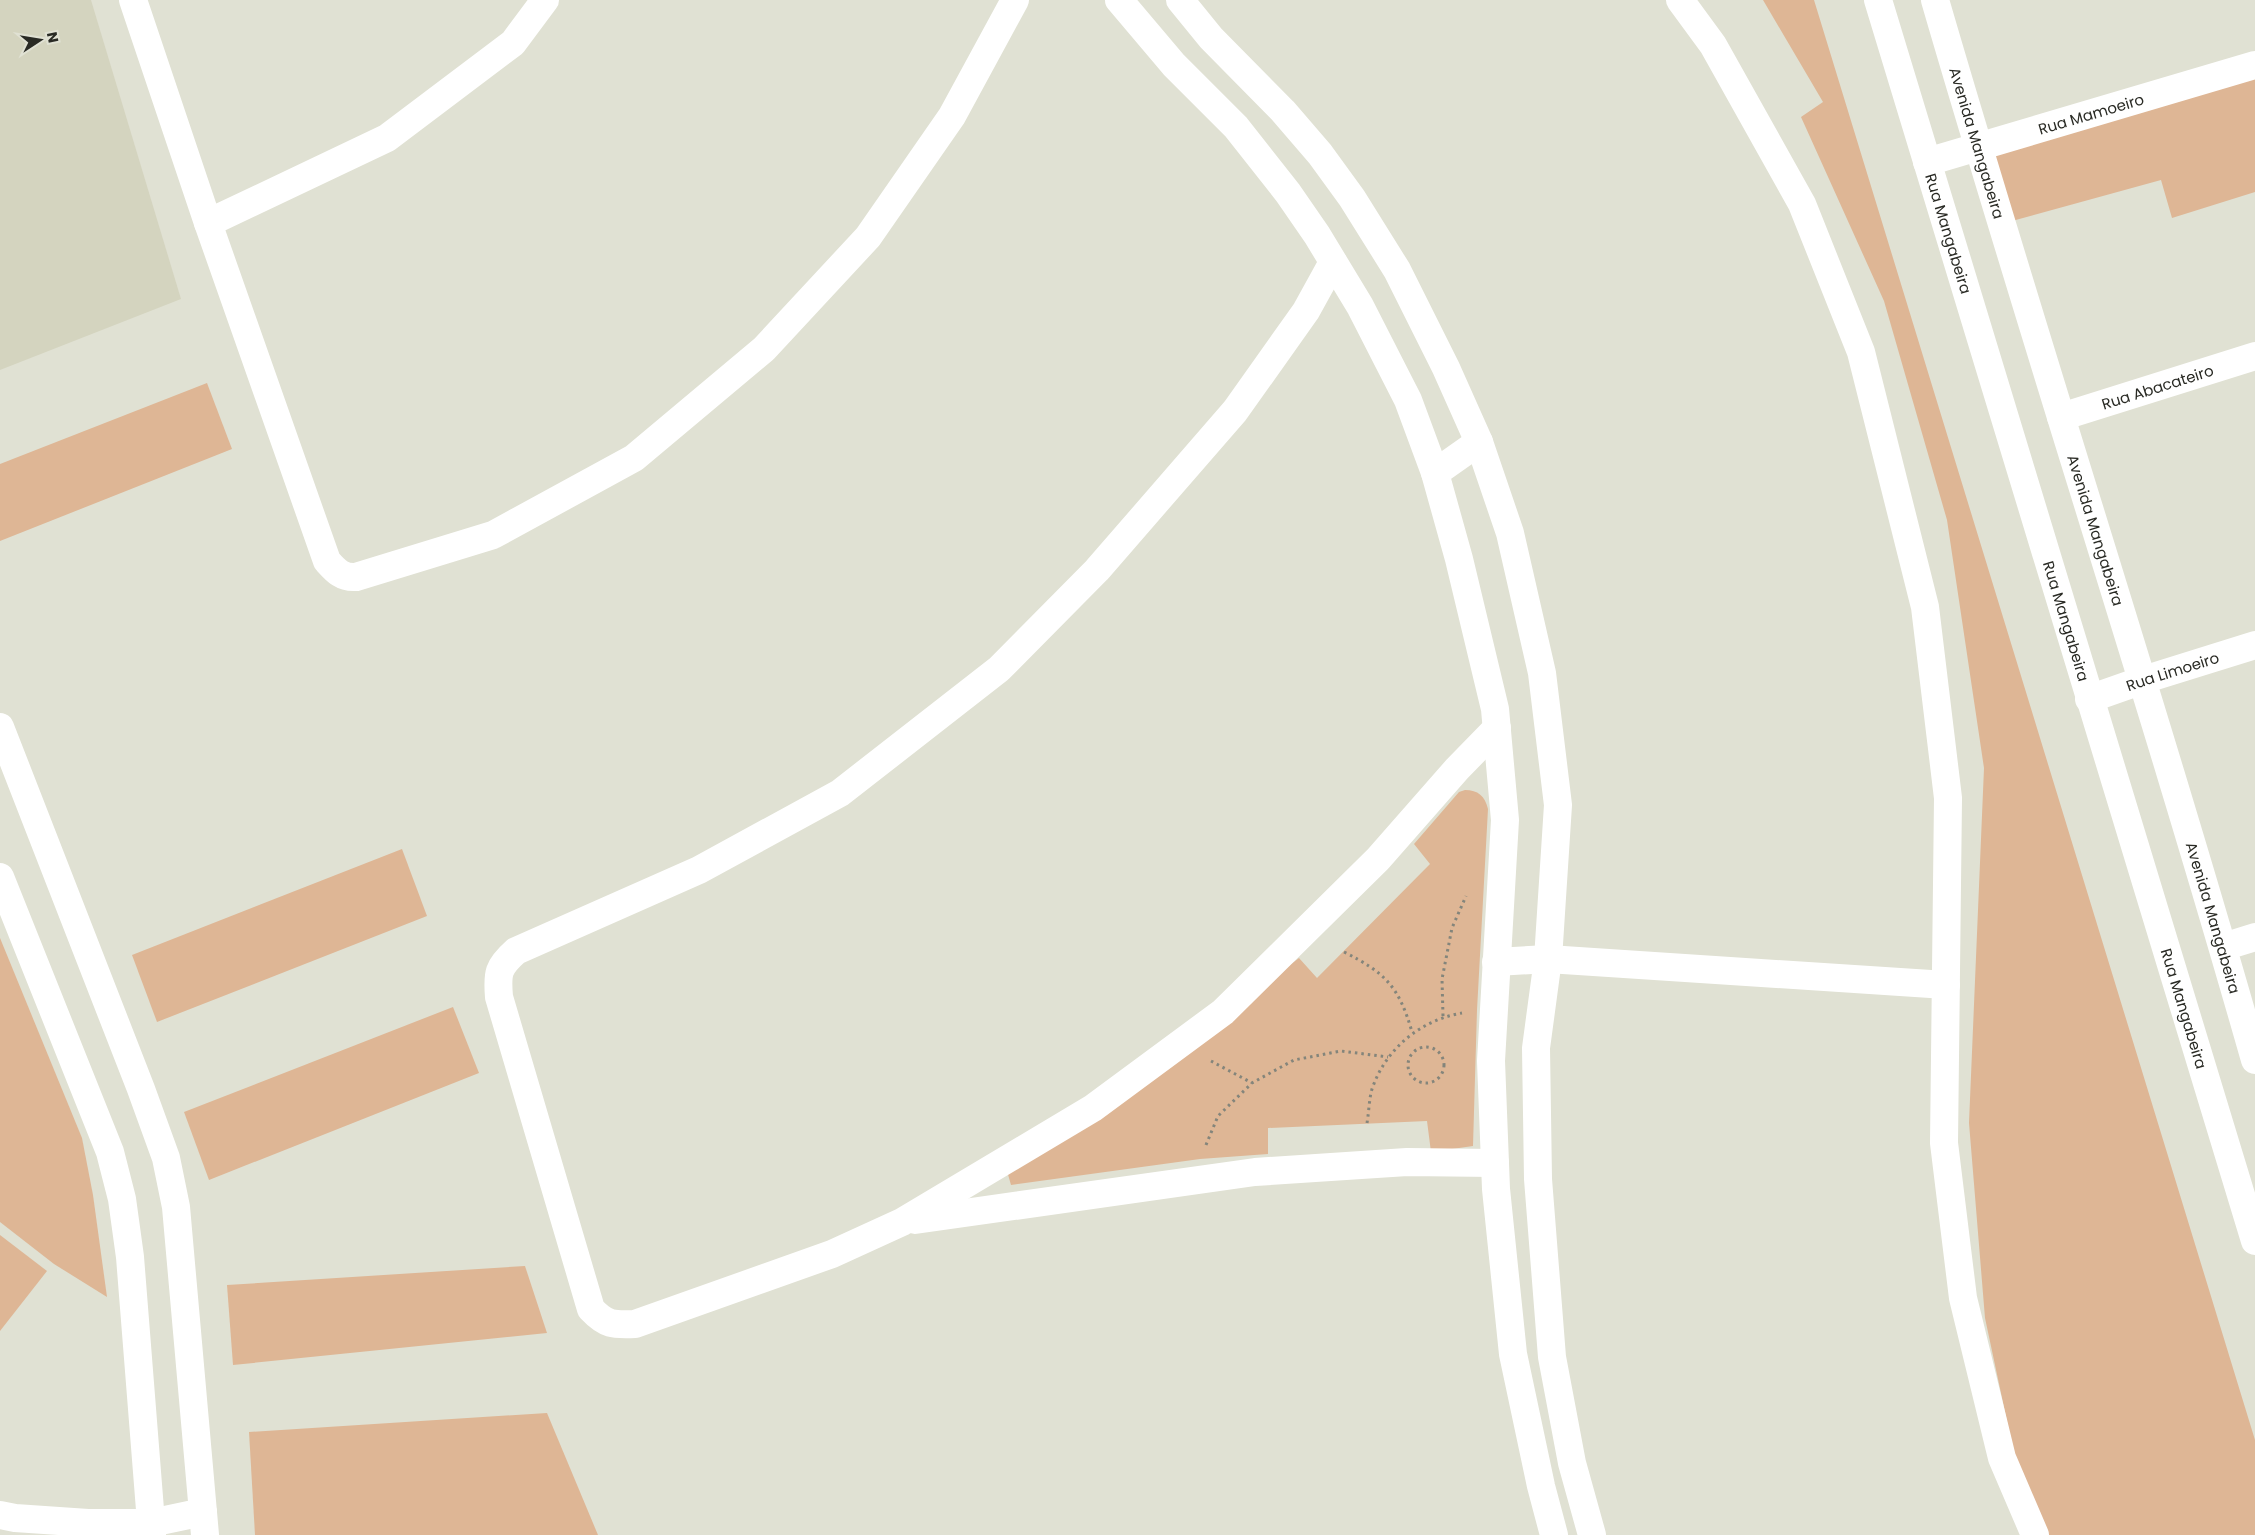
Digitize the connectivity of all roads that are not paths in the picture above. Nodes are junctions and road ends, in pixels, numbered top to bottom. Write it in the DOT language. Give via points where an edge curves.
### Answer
graph roads {
  1 [pos="133,0"];
  2 [pos="545,0"];
  3 [pos="1015,0"];
  4 [pos="1119,0"];
  5 [pos="1180,0"];
  6 [pos="1680,0"];
  7 [pos="1878,0"];
  8 [pos="1935,0"];
  9 [pos="2255,65"];
  10 [pos="1978,148"];
  11 [pos="1927,162"];
  12 [pos="208,223"];
  13 [pos="1333,262"];
  14 [pos="2255,356"];
  15 [pos="2061,417"];
  16 [pos="1479,442"];
  17 [pos="1435,473"];
  18 [pos="2255,645"];
  19 [pos="2143,680"];
  20 [pos="2089,699"];
  21 [pos="0,727"];
  22 [pos="1497,728"];
  23 [pos="0,877"];
  24 [pos="2255,938"];
  25 [pos="2223,947"];
  26 [pos="1548,959"];
  27 [pos="1496,962"];
  28 [pos="1946,985"];
  29 [pos="2255,1060"];
  30 [pos="1495,1164"];
  31 [pos="902,1222"];
  32 [pos="2255,1239"];
  33 [pos="0,1515"];
  34 [pos="204,1524"];
  35 [pos="151,1529"];
  36 [pos="1554,1535"];
  37 [pos="1592,1535"];
  38 [pos="2035,1535"];
  1 -- 12 [label="street"];
  2 -- 12 [label="street" via="513,43 387,138"];
  3 -- 12 [label="street" via="952,116 868,237 764,349 634,458 493,535 356,577 345,578 327,560"];
  4 -- 13 [label="street" via="1174,65 1236,127 1288,193"];
  5 -- 16 [label="street" via="1211,38 1289,118 1352,198 1397,270"];
  6 -- 28 [label="street" via="1713,45 1802,204 1860,352 1925,607 1948,798"];
  7 -- 11 [label="street, Rua Mangabeira"];
  8 -- 10 [label="street, Avenida Mangabeira"];
  9 -- 10 [label="street, Rua Mamoeiro"];
  10 -- 11 [label="street, Rua Mamoeiro"];
  10 -- 15 [label="street, Avenida Mangabeira"];
  11 -- 20 [label="street, Rua Mangabeira"];
  13 -- 17 [label="street" via="1360,306 1408,400"];
  13 -- 31 [label="street" via="1306,311 1235,411 1097,570 999,669 840,793 699,870 516,951 503,963 497,977 499,997 591,1309 600,1319 614,1325 635,1324 832,1254"];
  14 -- 15 [label="street, Rua Abacateiro"];
  15 -- 19 [label="street, Avenida Mangabeira"];
  16 -- 17 [label="street"];
  16 -- 26 [label="street" via="1510,533 1542,673 1558,805"];
  17 -- 22 [label="street" via="1459,559"];
  18 -- 19 [label="street, Rua Limoeiro"];
  19 -- 20 [label="street, Rua Limoeiro"];
  19 -- 25 [label="street, Avenida Mangabeira"];
  20 -- 32 [label="street, Rua Mangabeira"];
  21 -- 34 [label="street" via="166,1158 176,1208"];
  22 -- 27 [label="street" via="1506,820"];
  22 -- 31 [label="street" via="1378,859 1223,1012 1093,1108"];
  23 -- 35 [label="street" via="110,1152 122,1200"];
  24 -- 25 [label="street"];
  25 -- 29 [label="street, Avenida Mangabeira"];
  26 -- 27 [label="street"];
  26 -- 28 [label="street"];
  26 -- 37 [label="street" via="1536,1048 1538,1179 1552,1357 1572,1463"];
  27 -- 30 [label="street" via="1490,1061"];
  28 -- 38 [label="street" via="1944,1143 1963,1298 2002,1458"];
  30 -- 31 [label="street" via="1407,1162 1255,1172"];
  30 -- 36 [label="street" via="1513,1354"];
  33 -- 35 [label="street"];
  34 -- 35 [label="street"];
}
